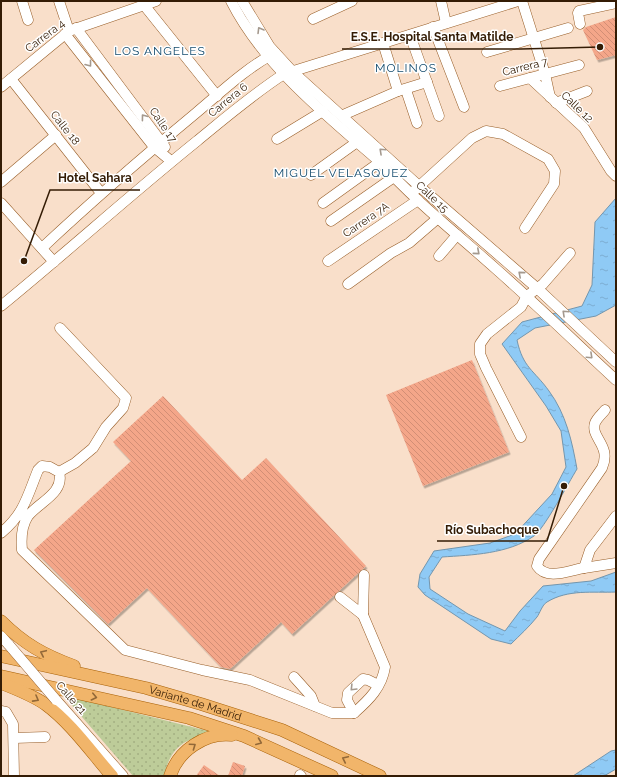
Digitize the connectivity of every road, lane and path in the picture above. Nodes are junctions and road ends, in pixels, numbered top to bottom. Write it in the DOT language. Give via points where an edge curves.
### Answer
graph roads {
  1 [pos="22,1"];
  2 [pos="59,1"];
  3 [pos="156,1"];
  4 [pos="231,1"];
  5 [pos="242,1"];
  6 [pos="441,1"];
  7 [pos="518,1"];
  8 [pos="522,1"];
  9 [pos="347,2"];
  10 [pos="503,3"];
  11 [pos="614,3"];
  12 [pos="144,5"];
  13 [pos="313,19"];
  14 [pos="28,20"];
  15 [pos="446,23"];
  16 [pos="580,24"];
  17 [pos="433,27"];
  18 [pos="568,28"];
  19 [pos="70,31"];
  20 [pos="410,35"];
  21 [pos="533,38"];
  22 [pos="383,43"];
  23 [pos="487,52"];
  24 [pos="272,55"];
  25 [pos="579,65"];
  26 [pos="288,73"];
  27 [pos="546,74"];
  28 [pos="530,78"];
  29 [pos="11,79"];
  30 [pos="427,82"];
  31 [pos="500,86"];
  32 [pos="1,87"];
  33 [pos="402,91"];
  34 [pos="587,91"];
  35 [pos="217,96"];
  36 [pos="553,100"];
  37 [pos="464,107"];
  38 [pos="323,111"];
  39 [pos="343,115"];
  40 [pos="439,116"];
  41 [pos="417,123"];
  42 [pos="56,135"];
  43 [pos="277,139"];
  44 [pos="357,142"];
  45 [pos="158,144"];
  46 [pos="171,161"];
  47 [pos="380,162"];
  48 [pos="311,175"];
  49 [pos="616,176"];
  50 [pos="394,177"];
  51 [pos="1,182"];
  52 [pos="419,186"];
  53 [pos="101,193"];
  54 [pos="415,197"];
  55 [pos="1,202"];
  56 [pos="323,203"];
  57 [pos="438,218"];
  58 [pos="331,221"];
  59 [pos="525,228"];
  60 [pos="455,233"];
  61 [pos="440,244"];
  62 [pos="42,248"];
  63 [pos="570,253"];
  64 [pos="439,256"];
  65 [pos="328,261"];
  66 [pos="54,262"];
  67 [pos="348,284"];
  68 [pos="538,289"];
  69 [pos="527,296"];
  70 [pos="1,306"];
  71 [pos="60,328"];
  72 [pos="616,362"];
  73 [pos="616,380"];
  74 [pos="605,410"];
  75 [pos="520,437"];
  76 [pos="59,472"];
  77 [pos="24,515"];
  78 [pos="616,516"];
  79 [pos="1,533"];
  80 [pos="616,563"];
  81 [pos="584,568"];
  82 [pos="364,575"];
  83 [pos="340,597"];
  84 [pos="363,615"];
  85 [pos="1,621"];
  86 [pos="1,636"];
  87 [pos="1,656"];
  88 [pos="1,676"];
  89 [pos="294,677"];
  90 [pos="1,683"];
  91 [pos="378,686"];
  92 [pos="146,688"];
  93 [pos="315,706"];
  94 [pos="1,711"];
  95 [pos="354,713"];
  96 [pos="244,736"];
  97 [pos="45,737"];
  98 [pos="14,738"];
  99 [pos="14,776"];
  100 [pos="112,776"];
  101 [pos="124,776"];
  102 [pos="170,776"];
  103 [pos="332,776"];
  104 [pos="380,776"];
  1 -- 14 [label="street"];
  2 -- 19 [label="street, Calle 17"];
  3 -- 12 [label="street, Carrera 4"];
  4 -- 24 [label="street, Calle 15"];
  24 -- 5 [label="street, Calle 15, one-way"];
  6 -- 15 [label="street"];
  7 -- 10 [label="street, Carrera 6"];
  8 -- 21 [label="street"];
  9 -- 13 [label="street"];
  10 -- 15 [label="street, Carrera 6"];
  11 -- 16 [label="street" via="579,11"];
  12 -- 19 [label="street, Carrera 4"];
  12 -- 35 [label="street"];
  15 -- 17 [label="street, Carrera 6"];
  17 -- 20 [label="street, Carrera 6"];
  17 -- 37 [label="street"];
  18 -- 21 [label="street"];
  19 -- 29 [label="street, Carrera 4"];
  19 -- 45 [label="street, Calle 17"];
  20 -- 22 [label="street, Carrera 6"];
  20 -- 30 [label="street"];
  21 -- 23 [label="street"];
  21 -- 27 [label="street"];
  22 -- 26 [label="street, Carrera 6"];
  22 -- 33 [label="street"];
  24 -- 26 [label="street, Calle 15"];
  24 -- 35 [label="street, Carrera 6"];
  25 -- 27 [label="street, Carrera 7"];
  26 -- 38 [label="street, Calle 15"];
  26 -- 39 [label="street, Calle 15"];
  26 -- 46 [label="street, Carrera 6" via="259,90"];
  27 -- 28 [label="street, Carrera 7"];
  27 -- 36 [label="street"];
  28 -- 31 [label="street, Carrera 7"];
  28 -- 36 [label="street, Calle 12"];
  29 -- 32 [label="street, Carrera 4"];
  29 -- 42 [label="street, Calle 18"];
  30 -- 33 [label="street"];
  30 -- 40 [label="street"];
  33 -- 39 [label="street"];
  33 -- 41 [label="street"];
  34 -- 36 [label="street"];
  35 -- 45 [label="street, Carrera 6"];
  36 -- 49 [label="street, Calle 12" via="584,128"];
  38 -- 43 [label="street"];
  38 -- 44 [label="street, Calle 15"];
  52 -- 39 [label="street, Calle 15, one-way"];
  42 -- 51 [label="street"];
  42 -- 53 [label="street, Calle 18"];
  44 -- 47 [label="street, Calle 15"];
  44 -- 48 [label="street"];
  45 -- 46 [label="street, Calle 17"];
  45 -- 53 [label="street, Carrera 6"];
  46 -- 66 [label="street, Carrera 6"];
  47 -- 50 [label="street, Calle 15"];
  47 -- 56 [label="street"];
  50 -- 54 [label="street, Calle 15"];
  50 -- 58 [label="street"];
  52 -- 54 [label="street, Carrera 7A"];
  52 -- 59 [label="street, Carrera 7A" via="472,138 486,131 503,134 548,158 555,170 554,184"];
  68 -- 52 [label="street, Calle 15, one-way"];
  53 -- 62 [label="street, Carrera 6"];
  54 -- 57 [label="street, Calle 15"];
  54 -- 65 [label="street, Carrera 7A"];
  55 -- 62 [label="street"];
  57 -- 60 [label="street, Calle 15"];
  57 -- 67 [label="street" via="409,243"];
  60 -- 61 [label="street"];
  60 -- 64 [label="street"];
  60 -- 69 [label="street, Calle 15, one-way"];
  62 -- 66 [label="street"];
  63 -- 68 [label="street"];
  66 -- 70 [label="street, Carrera 6"];
  68 -- 69 [label="street"];
  72 -- 68 [label="street, Calle 15, one-way"];
  69 -- 73 [label="street, Calle 15, one-way"];
  69 -- 75 [label="street" via="521,307 487,334 480,344 480,354 486,368"];
  71 -- 76 [label="street" via="126,398 123,408 106,427 93,448"];
  74 -- 81 [label="street" via="596,422 595,432 606,451 606,460 539,559 538,566 541,572 548,574"];
  76 -- 77 [label="street" via="61,480 58,489"];
  76 -- 77 [label="street" via="42,466 38,470"];
  77 -- 79 [label="street"];
  77 -- 93 [label="street" via="22,550 125,650 250,680"];
  78 -- 81 [label="street" via="590,550"];
  80 -- 81 [label="street"];
  82 -- 84 [label="street"];
  83 -- 84 [label="street"];
  84 -- 91 [label="street" via="385,667"];
  92 -- 85 [label="main road, one-way" via="60,660 21,640"];
  86 -- 101 [label="street, Calle 21, bridge"];
  87 -- 92 [label="main road, Variante de Madrid"];
  88 -- 96 [label="main road, Variante de Madrid, one-way" via="189,718"];
  89 -- 93 [label="street" via="311,696"];
  90 -- 100 [label="main road, one-way" via="19,690 55,713"];
  91 -- 95 [label="street" via="374,696"];
  91 -- 95 [label="street, one-way" via="364,679 348,693 346,698"];
  104 -- 92 [label="main road, Variante de Madrid, one-way" via="282,730"];
  93 -- 95 [label="street" via="332,713"];
  94 -- 98 [label="street" via="6,712 13,724"];
  102 -- 96 [label="main road, one-way" via="182,754 195,743 228,734"];
  96 -- 103 [label="main road, Variante de Madrid, one-way"];
  97 -- 98 [label="street"];
  98 -- 99 [label="street"];
}
